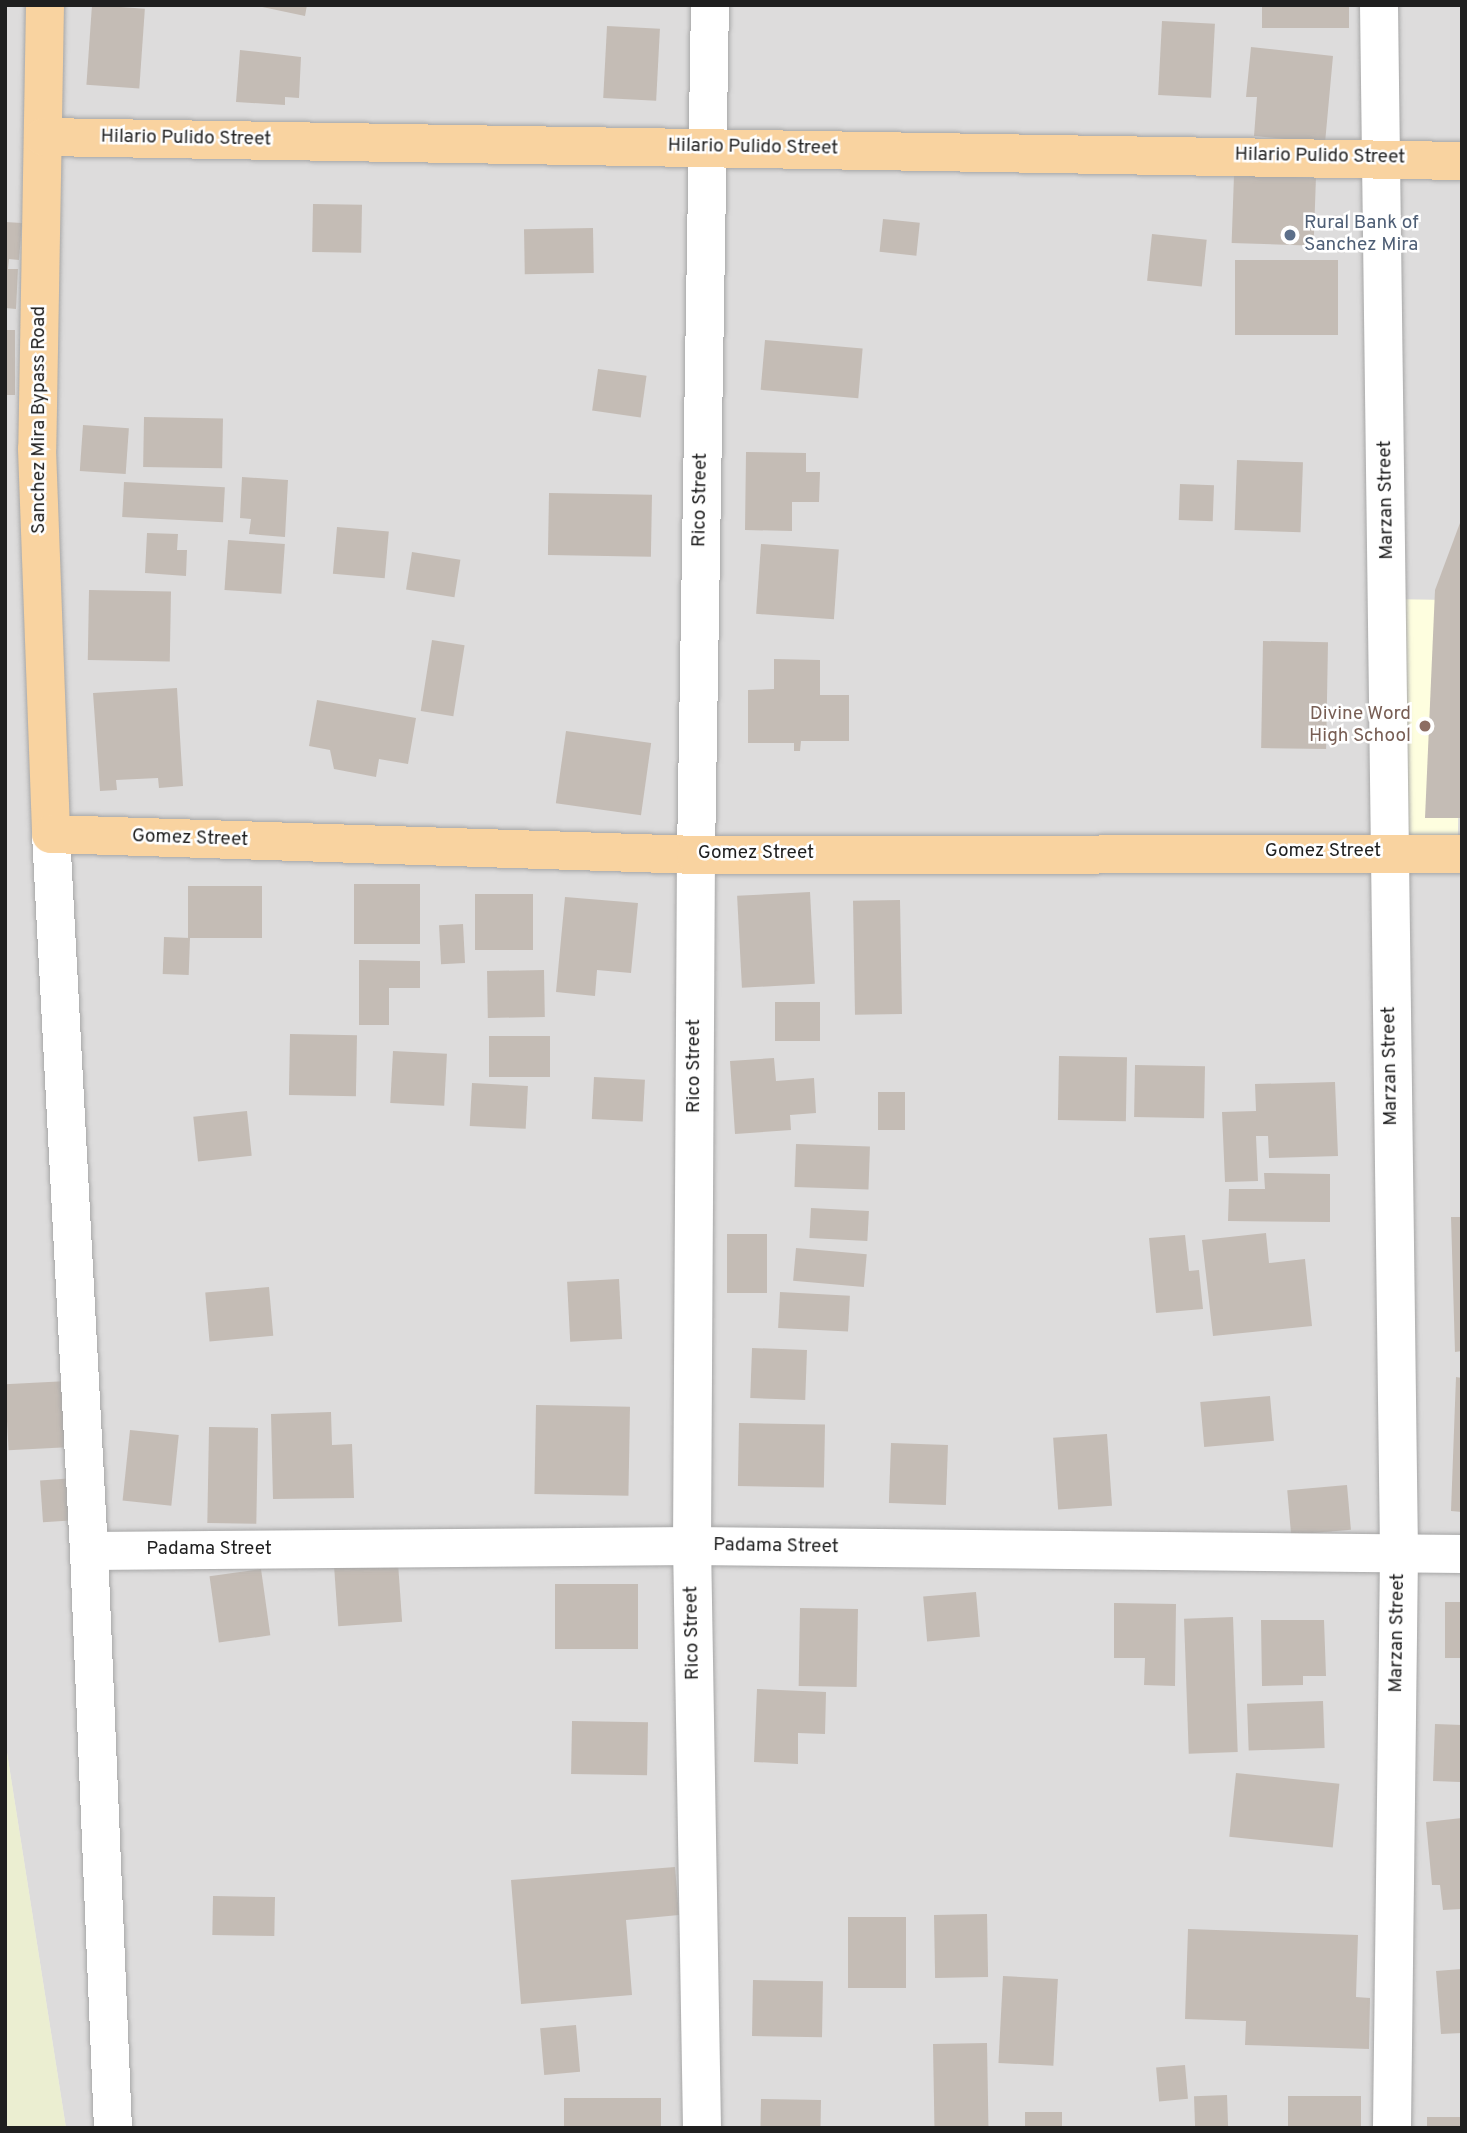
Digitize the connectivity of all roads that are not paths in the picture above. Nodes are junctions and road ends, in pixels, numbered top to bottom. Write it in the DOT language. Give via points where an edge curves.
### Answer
graph roads {
  1 [pos="45,5"];
  2 [pos="710,5"];
  3 [pos="1379,5"];
  4 [pos="44,137"];
  5 [pos="706,148"];
  6 [pos="1381,157"];
  7 [pos="1462,161"];
  8 [pos="51,834"];
  9 [pos="1387,852"];
  10 [pos="1462,854"];
  11 [pos="696,855"];
  12 [pos="692,1546"];
  13 [pos="89,1551"];
  14 [pos="1399,1554"];
  15 [pos="1462,1554"];
  16 [pos="113,2128"];
  17 [pos="702,2128"];
  18 [pos="1392,2128"];
  1 -- 4 [label="main road, Sanchez Mira Bypass Road"];
  2 -- 5 [label="street, Rico Street"];
  3 -- 6 [label="street, Marzan Street"];
  4 -- 5 [label="main road, Hilario Pulido Street"];
  4 -- 8 [label="main road, Sanchez Mira Bypass Road" via="37,449"];
  5 -- 6 [label="main road, Hilario Pulido Street"];
  5 -- 11 [label="street, Rico Street"];
  6 -- 7 [label="main road, Hilario Pulido Street"];
  6 -- 9 [label="street, Marzan Street" via="1389,599"];
  8 -- 11 [label="main road, Gomez Street"];
  8 -- 13 [label="street"];
  9 -- 10 [label="main road, Gomez Street"];
  9 -- 11 [label="main road, Gomez Street"];
  9 -- 14 [label="street, Marzan Street"];
  11 -- 12 [label="street, Rico Street"];
  12 -- 13 [label="street, Padama Street"];
  12 -- 14 [label="street, Padama Street"];
  12 -- 17 [label="street, Rico Street"];
  13 -- 16 [label="street"];
  14 -- 15 [label="street, Padama Street"];
  14 -- 18 [label="street, Marzan Street"];
}
